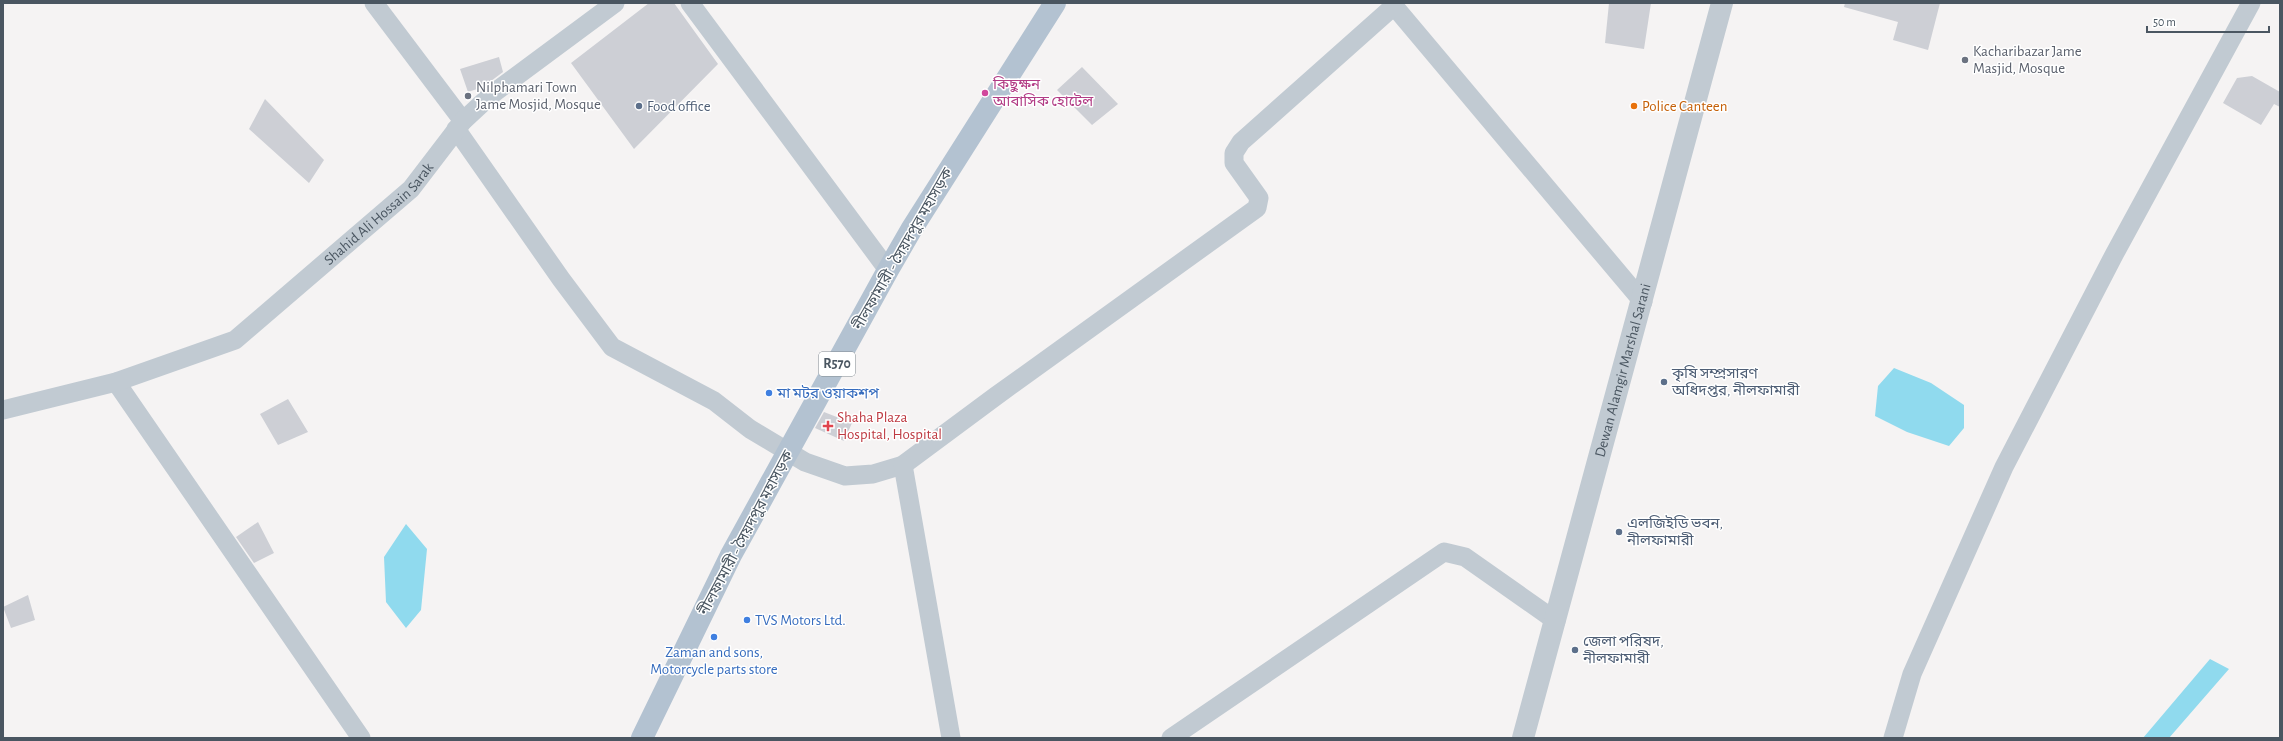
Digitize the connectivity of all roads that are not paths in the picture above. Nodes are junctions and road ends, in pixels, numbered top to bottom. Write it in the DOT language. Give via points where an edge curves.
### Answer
graph roads {
  1 [pos="374,3"];
  2 [pos="615,3"];
  3 [pos="690,3"];
  4 [pos="1055,3"];
  5 [pos="1722,3"];
  6 [pos="2251,3"];
  7 [pos="1394,5"];
  8 [pos="460,125"];
  9 [pos="888,270"];
  10 [pos="1643,302"];
  11 [pos="116,382"];
  12 [pos="3,410"];
  13 [pos="788,452"];
  14 [pos="903,465"];
  15 [pos="1556,621"];
  16 [pos="360,738"];
  17 [pos="642,738"];
  18 [pos="951,738"];
  19 [pos="1170,738"];
  20 [pos="1523,738"];
  21 [pos="1893,738"];
  1 -- 8 [label="street"];
  2 -- 8 [label="street, Shahid Ali Hossain Sarak" via="491,95"];
  3 -- 9 [label="street"];
  4 -- 9 [label="main road, নীলফামারী - সৈয়দপুর মহাসড়ক / R570"];
  5 -- 10 [label="street, Dewan Alamgir Marshal Sarani"];
  6 -- 21 [label="street" via="2115,253 2004,467 1912,674"];
  7 -- 10 [label="street"];
  7 -- 14 [label="street" via="1241,142 1234,153 1234,163 1259,198 1257,208"];
  8 -- 11 [label="street, Shahid Ali Hossain Sarak" via="411,189 235,340"];
  8 -- 13 [label="street" via="561,279 612,347 714,401 750,429"];
  9 -- 13 [label="main road, নীলফামারী - সৈয়দপুর মহাসড়ক / R570"];
  10 -- 15 [label="street, Dewan Alamgir Marshal Sarani"];
  11 -- 12 [label="street, Shahid Ali Hossain Sarak"];
  11 -- 16 [label="street"];
  13 -- 14 [label="street" via="805,462 845,476 873,474"];
  13 -- 17 [label="main road, নীলফামারী - সৈয়দপুর মহাসড়ক / R570" via="731,555"];
  14 -- 18 [label="street"];
  15 -- 19 [label="street" via="1465,557 1444,552"];
  15 -- 20 [label="street, Dewan Alamgir Marshal Sarani"];
}
